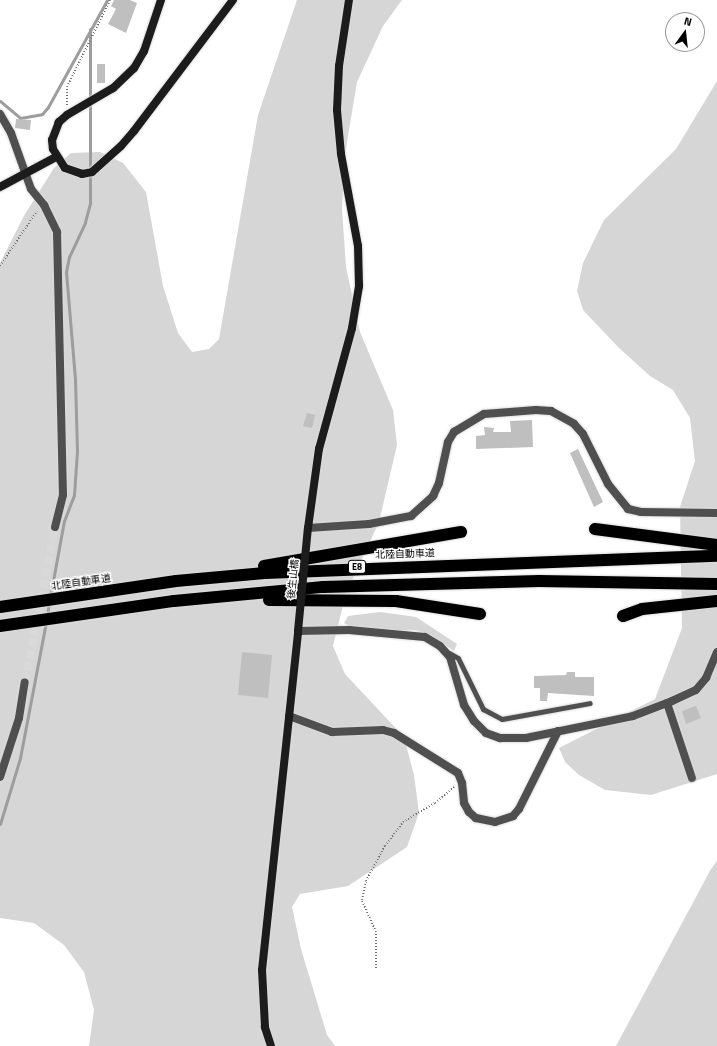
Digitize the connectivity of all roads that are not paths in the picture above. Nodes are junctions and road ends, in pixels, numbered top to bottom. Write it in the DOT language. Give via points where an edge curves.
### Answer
graph roads {
  1 [pos="161,0"];
  2 [pos="233,0"];
  3 [pos="349,0"];
  4 [pos="0,114"];
  5 [pos="56,157"];
  6 [pos="26,173"];
  7 [pos="0,187"];
  8 [pos="717,514"];
  9 [pos="55,527"];
  10 [pos="308,528"];
  11 [pos="595,529"];
  12 [pos="461,532"];
  13 [pos="717,545"];
  14 [pos="717,556"];
  15 [pos="176,582"];
  16 [pos="717,584"];
  17 [pos="717,601"];
  18 [pos="0,607"];
  19 [pos="98,611"];
  20 [pos="480,614"];
  21 [pos="623,616"];
  22 [pos="0,626"];
  23 [pos="298,631"];
  24 [pos="444,651"];
  25 [pos="717,652"];
  26 [pos="25,682"];
  27 [pos="590,703"];
  28 [pos="668,703"];
  29 [pos="289,716"];
  30 [pos="558,731"];
  31 [pos="0,777"];
  32 [pos="692,778"];
  33 [pos="271,1046"];
  1 -- 5 [label="street" via="144,51 134,68 113,88 67,115 55,130 52,140"];
  2 -- 5 [label="street" via="134,131 99,167 92,172 74,173 65,168"];
  3 -- 10 [label="street, 後生山橋" via="339,60 337,110 341,154 358,246 359,286 352,328 318,449"];
  4 -- 6 [label="street" via="12,132"];
  5 -- 6 [label="street"];
  6 -- 7 [label="street"];
  6 -- 9 [label="street" via="31,189 44,205 58,232 63,495"];
  8 -- 10 [label="street" via="641,512 628,509 608,484 583,434 574,424 551,411 536,410 484,414 454,432 448,442 439,483 433,496 411,516 369,524"];
  10 -- 23 [label="street, 後生山橋, bridge"];
  11 -- 13 [label="highway"];
  12 -- 15 [label="highway"];
  14 -- 15 [label="highway, 北陸自動車道 / E8" via="347,568"];
  15 -- 18 [label="highway, 北陸自動車道 / E8"];
  16 -- 19 [label="highway, E8" via="539,581 345,586"];
  17 -- 21 [label="highway" via="642,609"];
  19 -- 20 [label="highway" via="275,599 354,598 403,602"];
  19 -- 22 [label="highway, E8"];
  23 -- 24 [label="street" via="349,630 384,635 412,634 425,637"];
  23 -- 29 [label="street, 後生山橋"];
  24 -- 27 [label="lane" via="458,658 483,709 502,718"];
  24 -- 30 [label="street" via="450,657 464,705 474,721 486,733 500,738 526,738"];
  25 -- 28 [label="street" via="706,678 696,690"];
  26 -- 31 [label="street" via="19,718"];
  28 -- 30 [label="street" via="633,716"];
  28 -- 32 [label="street"];
  29 -- 30 [label="street" via="332,732 383,730 394,733 458,773 464,803 476,818 495,822 513,816 519,809"];
  29 -- 33 [label="street, 後生山橋" via="262,970 265,1027"];
}
